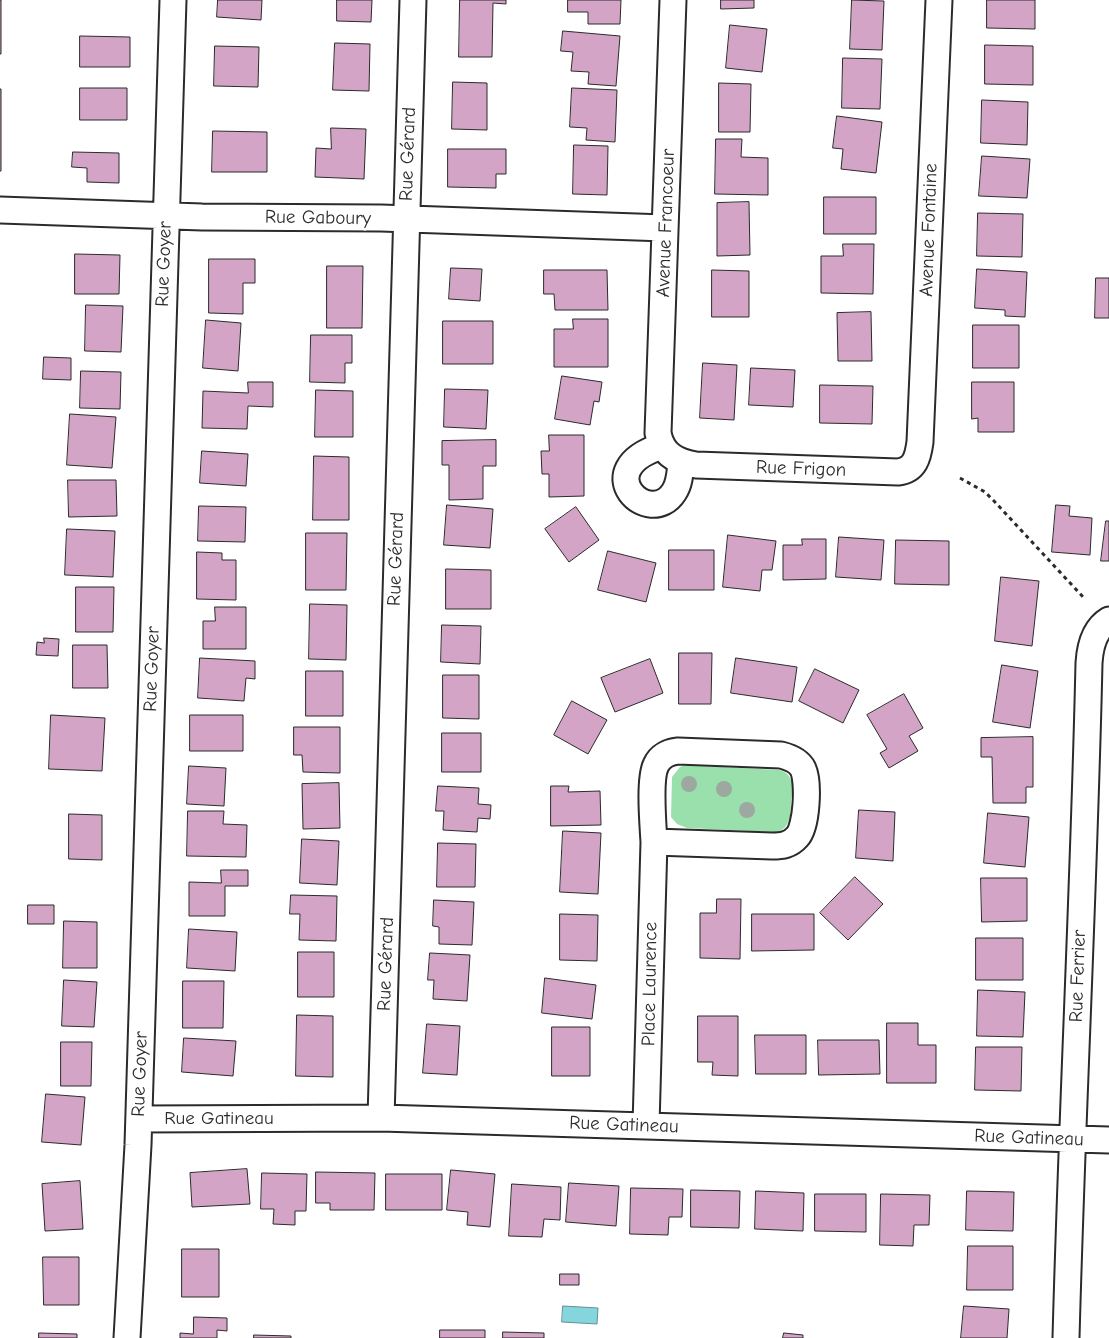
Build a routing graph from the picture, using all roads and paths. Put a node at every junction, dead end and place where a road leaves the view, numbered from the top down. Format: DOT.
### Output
graph roads {
  1 [pos="173,0"];
  2 [pos="413,0"];
  3 [pos="673,0"];
  4 [pos="939,0"];
  5 [pos="0,210"];
  6 [pos="165,215"];
  7 [pos="406,219"];
  8 [pos="665,228"];
  9 [pos="662,446"];
  10 [pos="916,460"];
  11 [pos="682,462"];
  12 [pos="960,478"];
  13 [pos="1084,598"];
  14 [pos="1109,620"];
  15 [pos="654,842"];
  16 [pos="381,1118"];
  17 [pos="139,1119"];
  18 [pos="646,1125"];
  19 [pos="1072,1139"];
  20 [pos="1109,1140"];
  21 [pos="127,1338"];
  22 [pos="1066,1338"];
  1 -- 6 [label="street, Rue Goyer"];
  2 -- 7 [label="street, Rue Gérard"];
  3 -- 8 [label="street, Avenue Francoeur"];
  4 -- 10 [label="street, Avenue Fontaine"];
  5 -- 6 [label="street, Rue Gaboury"];
  6 -- 7 [label="street, Rue Gaboury"];
  6 -- 17 [label="street, Rue Goyer"];
  7 -- 8 [label="street, Rue Gaboury"];
  7 -- 16 [label="street, Rue Gérard"];
  8 -- 9 [label="street, Avenue Francoeur"];
  9 -- 11 [label="street"];
  9 -- 11 [label="street"];
  10 -- 11 [label="street, Rue Frigon"];
  12 -- 13 [label="path"];
  14 -- 19 [label="street, Rue Ferrier"];
  15 -- 15 [label="street, Place Laurence"];
  15 -- 18 [label="street, Place Laurence"];
  16 -- 17 [label="street, Rue Gatineau"];
  16 -- 18 [label="street, Rue Gatineau"];
  17 -- 21 [label="street, Rue Goyer"];
  18 -- 19 [label="street, Rue Gatineau"];
  19 -- 20 [label="street, Rue Gatineau"];
  19 -- 22 [label="street, Rue Ferrier"];
}
